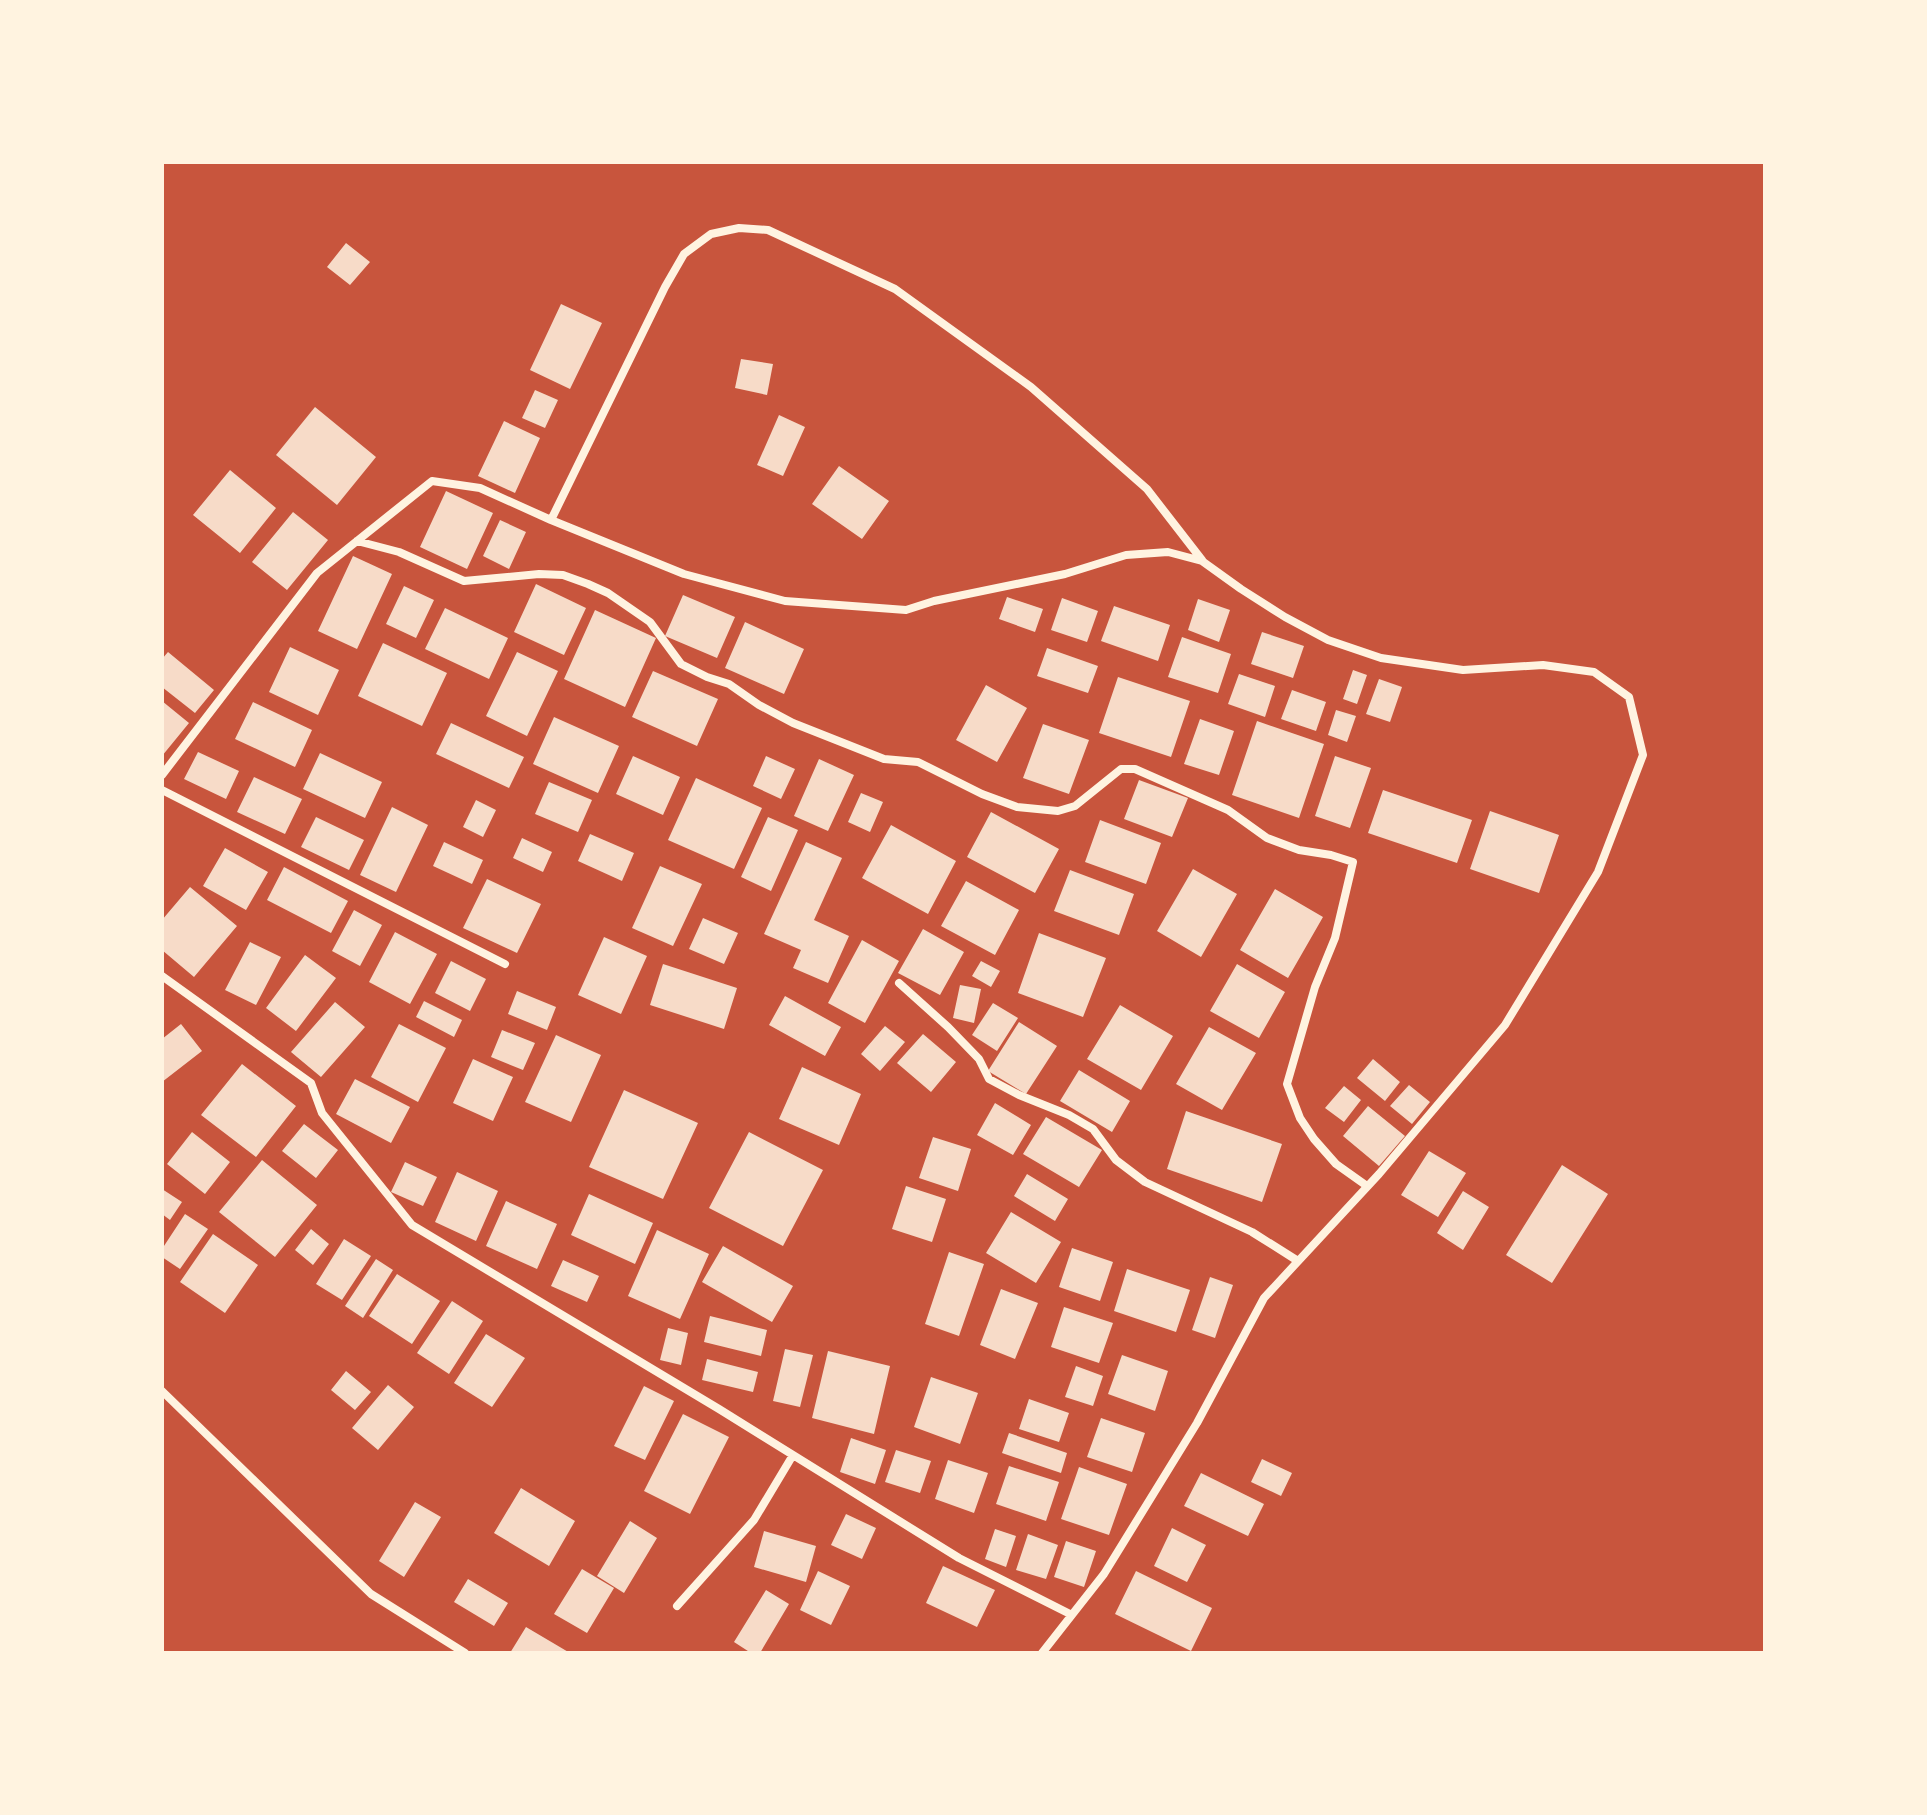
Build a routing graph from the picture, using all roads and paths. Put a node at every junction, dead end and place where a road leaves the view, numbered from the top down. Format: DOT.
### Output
graph roads {
  1 [pos="551,520"];
  2 [pos="357,541"];
  3 [pos="1202,561"];
  4 [pos="162,775"];
  5 [pos="162,790"];
  6 [pos="505,964"];
  7 [pos="162,976"];
  8 [pos="899,983"];
  9 [pos="1367,1186"];
  10 [pos="1298,1261"];
  11 [pos="162,1391"];
  12 [pos="793,1455"];
  13 [pos="677,1606"];
  14 [pos="1072,1615"];
  15 [pos="465,1653"];
  16 [pos="1042,1653"];
  1 -- 2 [label="street"];
  1 -- 3 [label="street"];
  1 -- 3 [label="street"];
  2 -- 4 [label="street"];
  2 -- 9 [label="street"];
  3 -- 9 [label="street"];
  5 -- 6 [label="street"];
  7 -- 12 [label="street"];
  8 -- 10 [label="street"];
  9 -- 10 [label="street"];
  10 -- 14 [label="street"];
  11 -- 15 [label="street"];
  12 -- 13 [label="street"];
  12 -- 14 [label="street"];
  14 -- 16 [label="street"];
}
